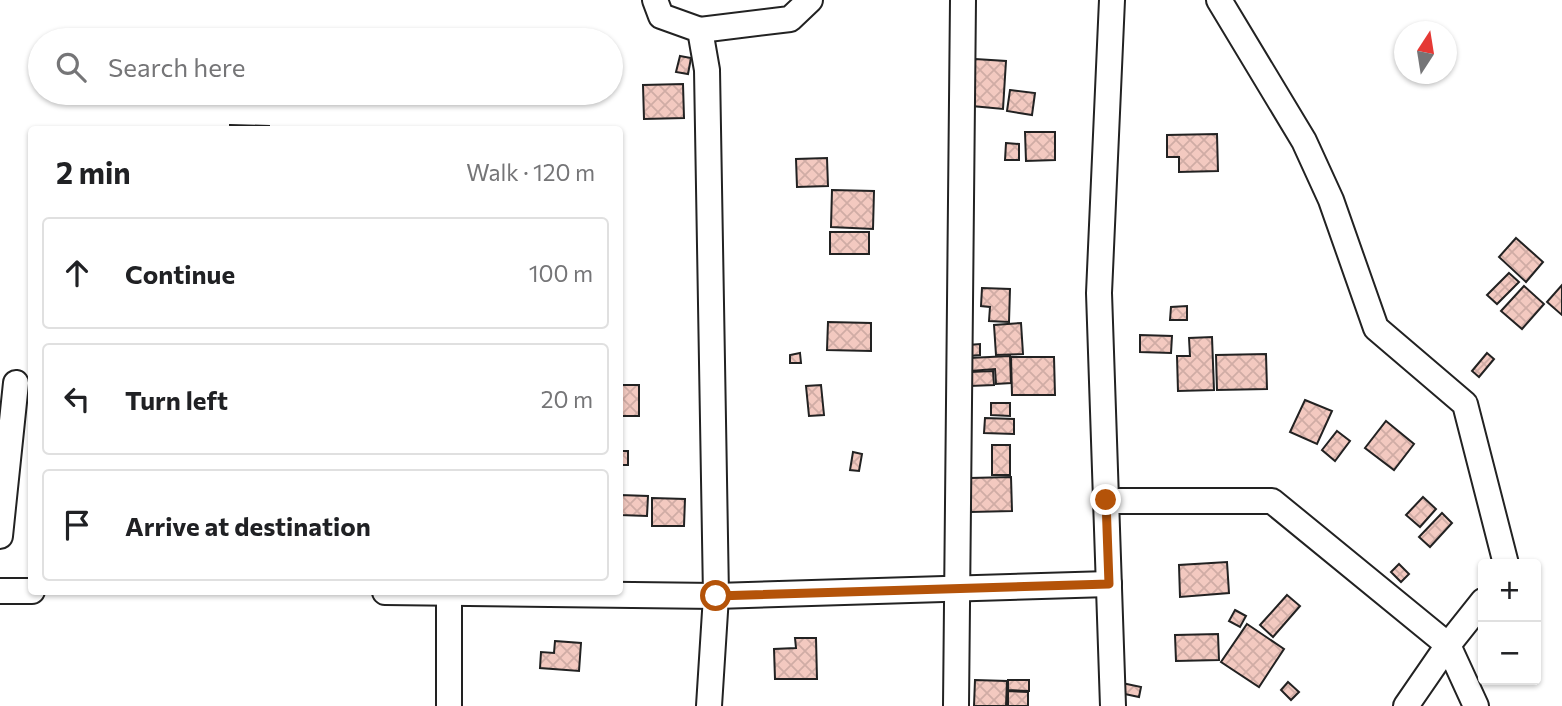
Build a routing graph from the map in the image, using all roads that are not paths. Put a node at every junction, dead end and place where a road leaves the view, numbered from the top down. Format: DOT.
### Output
graph roads {
  1 [pos="655,0"];
  2 [pos="810,0"];
  3 [pos="963,0"];
  4 [pos="1112,0"];
  5 [pos="1219,0"];
  6 [pos="700,30"];
  7 [pos="16,383"];
  8 [pos="1106,500"];
  9 [pos="0,536"];
  10 [pos="1505,559"];
  11 [pos="1109,584"];
  12 [pos="957,589"];
  13 [pos="0,591"];
  14 [pos="28,591"];
  15 [pos="449,595"];
  16 [pos="623,595"];
  17 [pos="716,596"];
  18 [pos="1478,607"];
  19 [pos="1448,645"];
  20 [pos="449,706"];
  21 [pos="709,706"];
  22 [pos="956,706"];
  23 [pos="1113,706"];
  24 [pos="1406,706"];
  25 [pos="1476,706"];
  1 -- 6 [label="street"];
  2 -- 6 [label="street"];
  3 -- 12 [label="street"];
  4 -- 8 [label="street"];
  5 -- 10 [label="street"];
  6 -- 17 [label="street"];
  7 -- 9 [label="street"];
  8 -- 11 [label="street"];
  8 -- 19 [label="street"];
  11 -- 12 [label="street"];
  11 -- 23 [label="street"];
  12 -- 17 [label="street"];
  12 -- 22 [label="street"];
  13 -- 14 [label="street"];
  15 -- 20 [label="street"];
  16 -- 17 [label="street"];
  17 -- 21 [label="street"];
  18 -- 19 [label="street"];
  19 -- 24 [label="street"];
  19 -- 25 [label="street"];
}
